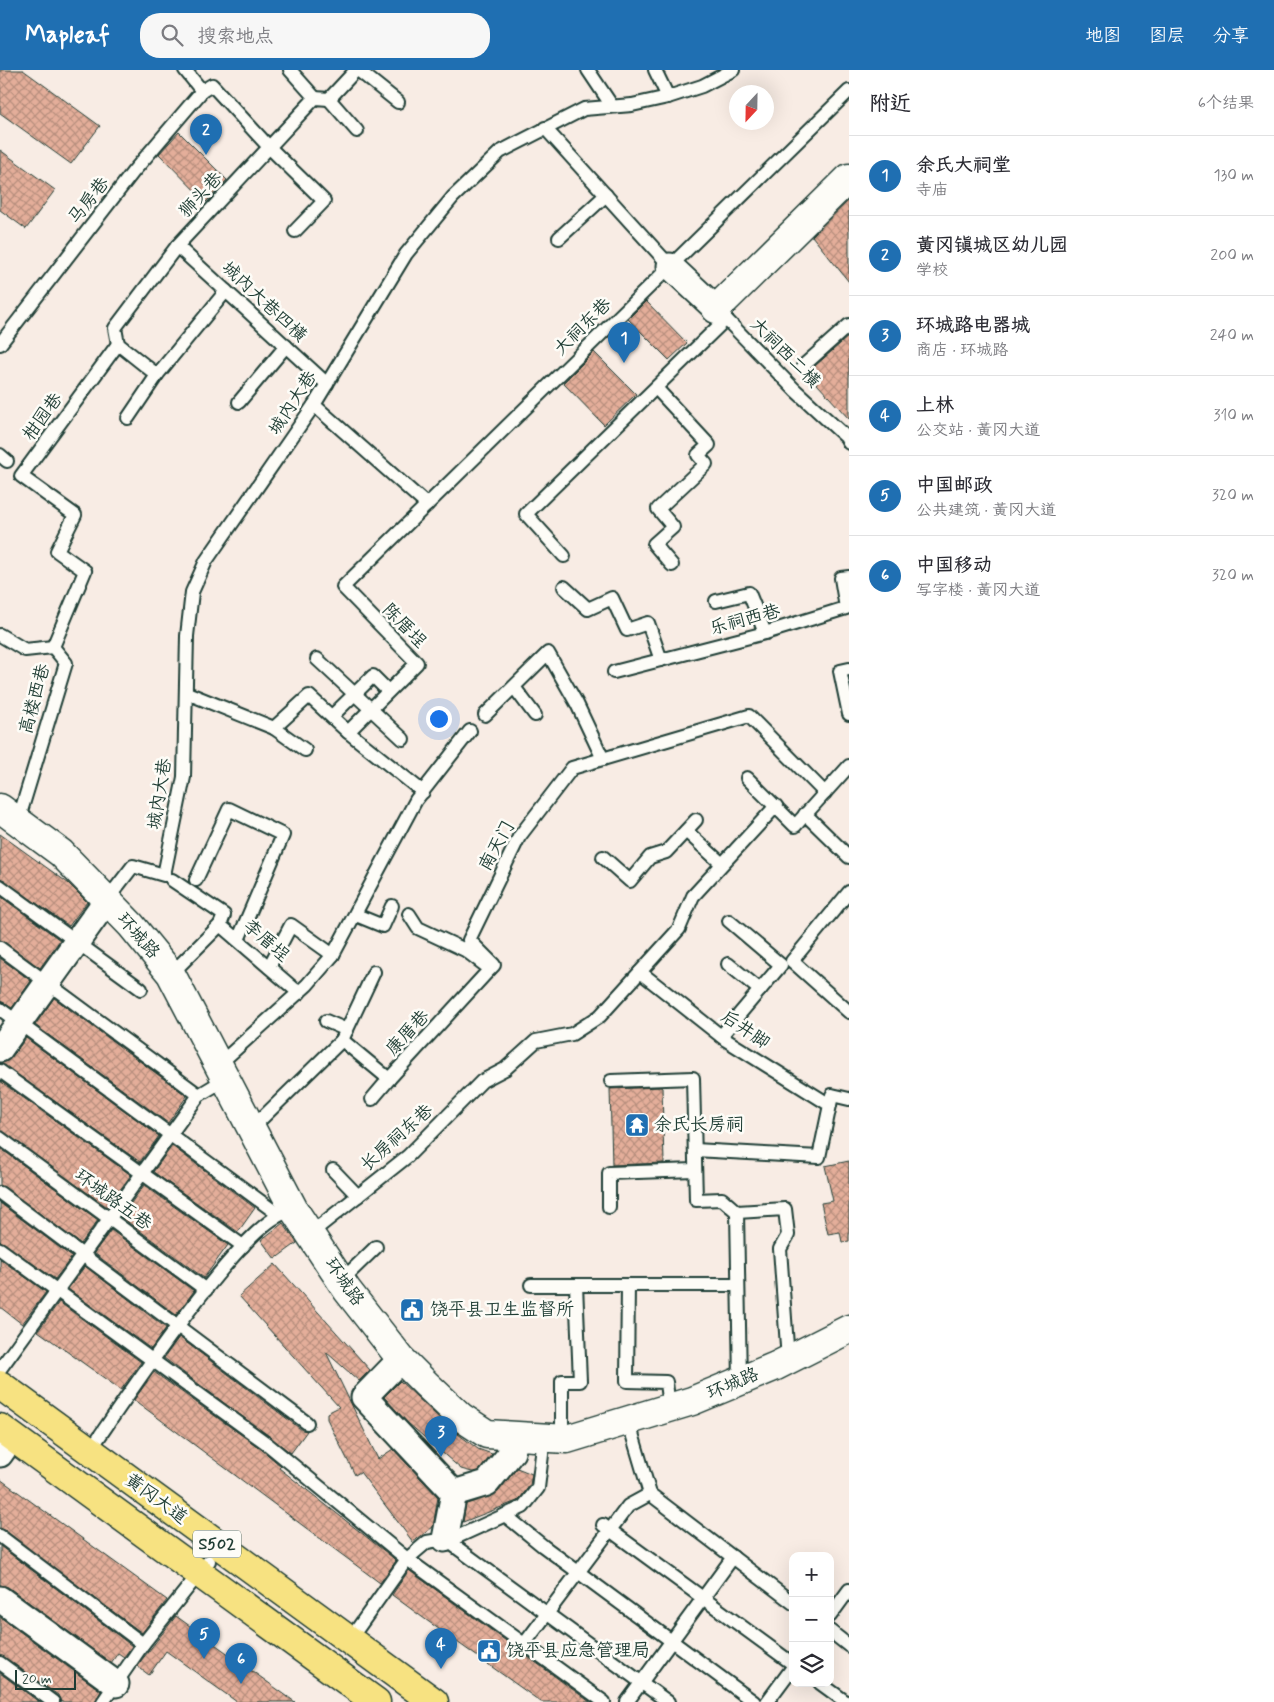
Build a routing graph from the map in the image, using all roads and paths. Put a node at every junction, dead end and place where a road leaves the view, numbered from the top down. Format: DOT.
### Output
graph roads {
  1 [pos="185,70"];
  2 [pos="290,70"];
  3 [pos="357,70"];
  4 [pos="588,70"];
  5 [pos="654,70"];
  6 [pos="732,70"];
  7 [pos="207,88"];
  8 [pos="849,91"];
  9 [pos="668,97"];
  10 [pos="315,98"];
  11 [pos="329,99"];
  12 [pos="398,102"];
  13 [pos="612,106"];
  14 [pos="545,128"];
  15 [pos="357,131"];
  16 [pos="269,147"];
  17 [pos="849,178"];
  18 [pos="606,195"];
  19 [pos="295,231"];
  20 [pos="560,238"];
  21 [pos="177,246"];
  22 [pos="670,266"];
  23 [pos="226,291"];
  24 [pos="721,314"];
  25 [pos="849,325"];
  26 [pos="0,344"];
  27 [pos="118,344"];
  28 [pos="286,346"];
  29 [pos="803,366"];
  30 [pos="157,375"];
  31 [pos="326,384"];
  32 [pos="656,388"];
  33 [pos="239,402"];
  34 [pos="314,405"];
  35 [pos="128,418"];
  36 [pos="849,443"];
  37 [pos="427,505"];
  38 [pos="564,556"];
  39 [pos="672,565"];
  40 [pos="849,577"];
  41 [pos="343,587"];
  42 [pos="564,587"];
  43 [pos="716,601"];
  44 [pos="765,633"];
  45 [pos="0,635"];
  46 [pos="53,647"];
  47 [pos="318,659"];
  48 [pos="660,660"];
  49 [pos="849,669"];
  50 [pos="614,672"];
  51 [pos="514,686"];
  52 [pos="388,691"];
  53 [pos="187,693"];
  54 [pos="354,695"];
  55 [pos="370,710"];
  56 [pos="536,714"];
  57 [pos="849,714"];
  58 [pos="484,715"];
  59 [pos="332,716"];
  60 [pos="274,728"];
  61 [pos="470,731"];
  62 [pos="348,732"];
  63 [pos="403,739"];
  64 [pos="305,750"];
  65 [pos="603,759"];
  66 [pos="849,766"];
  67 [pos="747,778"];
  68 [pos="423,792"];
  69 [pos="825,793"];
  70 [pos="776,806"];
  71 [pos="805,814"];
  72 [pos="9,815"];
  73 [pos="696,820"];
  74 [pos="686,831"];
  75 [pos="603,857"];
  76 [pos="849,857"];
  77 [pos="722,864"];
  78 [pos="172,880"];
  79 [pos="196,880"];
  80 [pos="0,886"];
  81 [pos="849,892"];
  82 [pos="106,901"];
  83 [pos="392,906"];
  84 [pos="409,914"];
  85 [pos="356,915"];
  86 [pos="729,921"];
  87 [pos="220,924"];
  88 [pos="238,940"];
  89 [pos="0,948"];
  90 [pos="333,955"];
  91 [pos="728,964"];
  92 [pos="269,967"];
  93 [pos="490,969"];
  94 [pos="374,972"];
  95 [pos="640,972"];
  96 [pos="171,974"];
  97 [pos="140,989"];
  98 [pos="760,990"];
  99 [pos="299,993"];
  100 [pos="0,1009"];
  101 [pos="849,1012"];
  102 [pos="326,1021"];
  103 [pos="345,1035"];
  104 [pos="721,1036"];
  105 [pos="0,1049"];
  106 [pos="0,1071"];
  107 [pos="221,1073"];
  108 [pos="389,1079"];
  109 [pos="611,1081"];
  110 [pos="199,1095"];
  111 [pos="372,1099"];
  112 [pos="849,1099"];
  113 [pos="830,1105"];
  114 [pos="252,1128"];
  115 [pos="0,1138"];
  116 [pos="694,1150"];
  117 [pos="333,1170"];
  118 [pos="695,1170"];
  119 [pos="0,1192"];
  120 [pos="358,1196"];
  121 [pos="609,1207"];
  122 [pos="287,1212"];
  123 [pos="737,1212"];
  124 [pos="312,1234"];
  125 [pos="243,1246"];
  126 [pos="376,1247"];
  127 [pos="0,1249"];
  128 [pos="341,1281"];
  129 [pos="531,1285"];
  130 [pos="576,1285"];
  131 [pos="628,1285"];
  132 [pos="738,1285"];
  133 [pos="206,1290"];
  134 [pos="849,1330"];
  135 [pos="401,1359"];
  136 [pos="788,1360"];
  137 [pos="0,1369"];
  138 [pos="740,1381"];
  139 [pos="0,1385"];
  140 [pos="669,1408"];
  141 [pos="628,1420"];
  142 [pos="307,1423"];
  143 [pos="516,1437"];
  144 [pos="553,1438"];
  145 [pos="97,1440"];
  146 [pos="2,1443"];
  147 [pos="454,1493"];
  148 [pos="650,1494"];
  149 [pos="506,1515"];
  150 [pos="603,1526"];
  151 [pos="0,1536"];
  152 [pos="445,1539"];
  153 [pos="733,1557"];
  154 [pos="407,1559"];
  155 [pos="209,1561"];
  156 [pos="849,1590"];
  157 [pos="0,1599"];
  158 [pos="789,1600"];
  159 [pos="834,1611"];
  160 [pos="358,1628"];
  161 [pos="834,1634"];
  162 [pos="671,1641"];
  163 [pos="525,1643"];
  164 [pos="143,1644"];
  165 [pos="849,1646"];
  166 [pos="789,1662"];
  167 [pos="0,1663"];
  168 [pos="789,1671"];
  169 [pos="640,1683"];
  170 [pos="825,1687"];
  171 [pos="110,1693"];
  172 [pos="382,1699"];
  173 [pos="52,1702"];
  174 [pos="434,1702"];
  175 [pos="604,1702"];
  176 [pos="627,1702"];
  177 [pos="668,1702"];
  178 [pos="754,1702"];
  179 [pos="767,1702"];
  180 [pos="846,1702"];
  1 -- 7 [label="lane"];
  2 -- 10 [label="lane"];
  3 -- 11 [label="lane"];
  3 -- 12 [label="lane"];
  4 -- 13 [label="lane"];
  5 -- 9 [label="lane"];
  6 -- 9 [label="lane, 城内大巷"];
  7 -- 16 [label="lane"];
  7 -- 26 [label="lane, 马房巷"];
  8 -- 22 [label="lane, 大祠东巷"];
  9 -- 13 [label="lane, 城内大巷"];
  10 -- 11 [label="lane"];
  10 -- 16 [label="lane, 狮头巷"];
  11 -- 15 [label="lane"];
  13 -- 14 [label="lane, 城内大巷"];
  14 -- 18 [label="lane"];
  14 -- 31 [label="lane, 城内大巷"];
  16 -- 19 [label="lane"];
  16 -- 21 [label="lane, 狮头巷"];
  17 -- 24 [label="main road"];
  18 -- 20 [label="lane"];
  18 -- 22 [label="lane"];
  21 -- 23 [label="lane, 城内大巷四横"];
  21 -- 27 [label="lane, 狮头巷"];
  22 -- 24 [label="street"];
  22 -- 37 [label="lane, 大祠东巷"];
  23 -- 28 [label="lane, 城内大巷四横"];
  23 -- 30 [label="lane"];
  24 -- 32 [label="lane"];
  24 -- 36 [label="lane, 大祠西二横"];
  25 -- 29 [label="lane"];
  27 -- 30 [label="lane"];
  27 -- 46 [label="lane, 柑园巷"];
  28 -- 31 [label="lane, 城内大巷四横"];
  28 -- 33 [label="lane"];
  30 -- 35 [label="lane"];
  31 -- 34 [label="lane, 城内大巷"];
  32 -- 38 [label="lane"];
  32 -- 39 [label="lane"];
  34 -- 37 [label="lane"];
  34 -- 53 [label="lane, 城内大巷"];
  37 -- 41 [label="lane, 大祠东巷"];
  40 -- 44 [label="lane, 乐祠西巷"];
  41 -- 52 [label="lane, 陈厝埕"];
  42 -- 48 [label="lane"];
  43 -- 44 [label="lane"];
  44 -- 48 [label="lane, 乐祠西巷"];
  45 -- 46 [label="lane"];
  46 -- 72 [label="lane, 高楼西巷"];
  47 -- 54 [label="lane"];
  48 -- 50 [label="lane, 乐祠西巷"];
  49 -- 57 [label="lane"];
  51 -- 56 [label="lane"];
  51 -- 58 [label="lane"];
  51 -- 65 [label="lane"];
  52 -- 54 [label="lane"];
  52 -- 55 [label="lane, 陈厝埕"];
  53 -- 60 [label="lane"];
  53 -- 82 [label="lane, 城内大巷"];
  54 -- 55 [label="lane"];
  54 -- 59 [label="lane"];
  55 -- 62 [label="lane, 陈厝埕"];
  55 -- 63 [label="lane"];
  59 -- 60 [label="lane"];
  59 -- 62 [label="lane"];
  60 -- 64 [label="lane"];
  61 -- 68 [label="lane"];
  62 -- 68 [label="lane"];
  65 -- 69 [label="lane, 南天门"];
  65 -- 93 [label="lane, 南天门"];
  66 -- 69 [label="lane"];
  67 -- 70 [label="lane"];
  68 -- 85 [label="lane"];
  69 -- 71 [label="lane"];
  70 -- 71 [label="lane"];
  70 -- 77 [label="lane"];
  71 -- 76 [label="lane"];
  72 -- 82 [label="main road, 环城路"];
  73 -- 74 [label="lane"];
  74 -- 75 [label="lane"];
  74 -- 77 [label="lane"];
  77 -- 95 [label="lane"];
  78 -- 87 [label="lane, 李厝埕"];
  79 -- 88 [label="lane"];
  80 -- 97 [label="lane"];
  81 -- 101 [label="lane"];
  82 -- 96 [label="main road, 环城路"];
  82 -- 105 [label="street"];
  83 -- 85 [label="lane"];
  84 -- 93 [label="lane"];
  85 -- 90 [label="lane"];
  86 -- 98 [label="lane"];
  87 -- 88 [label="lane, 李厝埕"];
  87 -- 96 [label="lane"];
  88 -- 92 [label="lane, 李厝埕"];
  89 -- 110 [label="lane"];
  90 -- 92 [label="lane"];
  90 -- 99 [label="lane"];
  91 -- 98 [label="lane"];
  92 -- 99 [label="lane, 李厝埕"];
  93 -- 108 [label="lane, 康厝巷"];
  94 -- 103 [label="lane"];
  95 -- 104 [label="lane, 后井脚"];
  95 -- 120 [label="lane, 长房祠东巷"];
  96 -- 107 [label="main road, 环城路"];
  98 -- 104 [label="lane"];
  99 -- 107 [label="lane"];
  100 -- 122 [label="lane"];
  102 -- 103 [label="lane, 康厝巷"];
  103 -- 108 [label="lane, 康厝巷"];
  103 -- 114 [label="lane"];
  104 -- 113 [label="lane, 后井脚"];
  106 -- 125 [label="lane"];
  107 -- 110 [label="lane"];
  107 -- 114 [label="main road, 环城路"];
  108 -- 111 [label="lane"];
  109 -- 116 [label="lane"];
  110 -- 137 [label="lane"];
  112 -- 113 [label="lane"];
  113 -- 116 [label="lane"];
  114 -- 122 [label="main road, 环城路"];
  115 -- 133 [label="lane, 环城路五巷"];
  116 -- 118 [label="lane"];
  117 -- 120 [label="lane"];
  118 -- 121 [label="lane"];
  118 -- 123 [label="lane"];
  119 -- 142 [label="lane"];
  120 -- 124 [label="lane, 长房祠东巷"];
  122 -- 124 [label="main road, 环城路"];
  122 -- 125 [label="lane"];
  123 -- 132 [label="lane"];
  123 -- 136 [label="lane"];
  124 -- 128 [label="main road, 环城路"];
  125 -- 133 [label="lane"];
  126 -- 128 [label="lane"];
  127 -- 154 [label="lane"];
  128 -- 135 [label="main road, 环城路"];
  129 -- 130 [label="lane"];
  130 -- 131 [label="lane"];
  130 -- 144 [label="lane"];
  131 -- 132 [label="lane"];
  131 -- 140 [label="lane"];
  132 -- 138 [label="lane"];
  133 -- 145 [label="lane"];
  134 -- 136 [label="main road, 环城路"];
  135 -- 143 [label="main road, 环城路"];
  135 -- 147 [label="street"];
  136 -- 138 [label="main road, 环城路"];
  138 -- 140 [label="main road, 环城路"];
  139 -- 174 [label="main road, 黄冈大道 / S502"];
  140 -- 141 [label="main road, 环城路"];
  141 -- 144 [label="main road, 环城路"];
  141 -- 148 [label="lane"];
  143 -- 144 [label="main road, 环城路"];
  143 -- 147 [label="street"];
  144 -- 149 [label="lane"];
  146 -- 172 [label="main road, 黄冈大道 / S502"];
  147 -- 152 [label="street"];
  148 -- 153 [label="lane"];
  148 -- 163 [label="lane"];
  149 -- 152 [label="lane"];
  149 -- 162 [label="lane"];
  150 -- 166 [label="lane"];
  151 -- 164 [label="lane"];
  152 -- 154 [label="lane"];
  152 -- 169 [label="lane"];
  153 -- 158 [label="lane"];
  153 -- 162 [label="lane"];
  154 -- 160 [label="lane"];
  154 -- 163 [label="lane"];
  155 -- 164 [label="lane"];
  156 -- 159 [label="lane"];
  157 -- 171 [label="street"];
  161 -- 165 [label="lane"];
  162 -- 169 [label="lane"];
  162 -- 178 [label="lane"];
  163 -- 175 [label="lane"];
  164 -- 171 [label="lane"];
  167 -- 173 [label="lane"];
  168 -- 179 [label="lane"];
  169 -- 176 [label="lane"];
  169 -- 177 [label="lane"];
  170 -- 180 [label="lane"];
}
